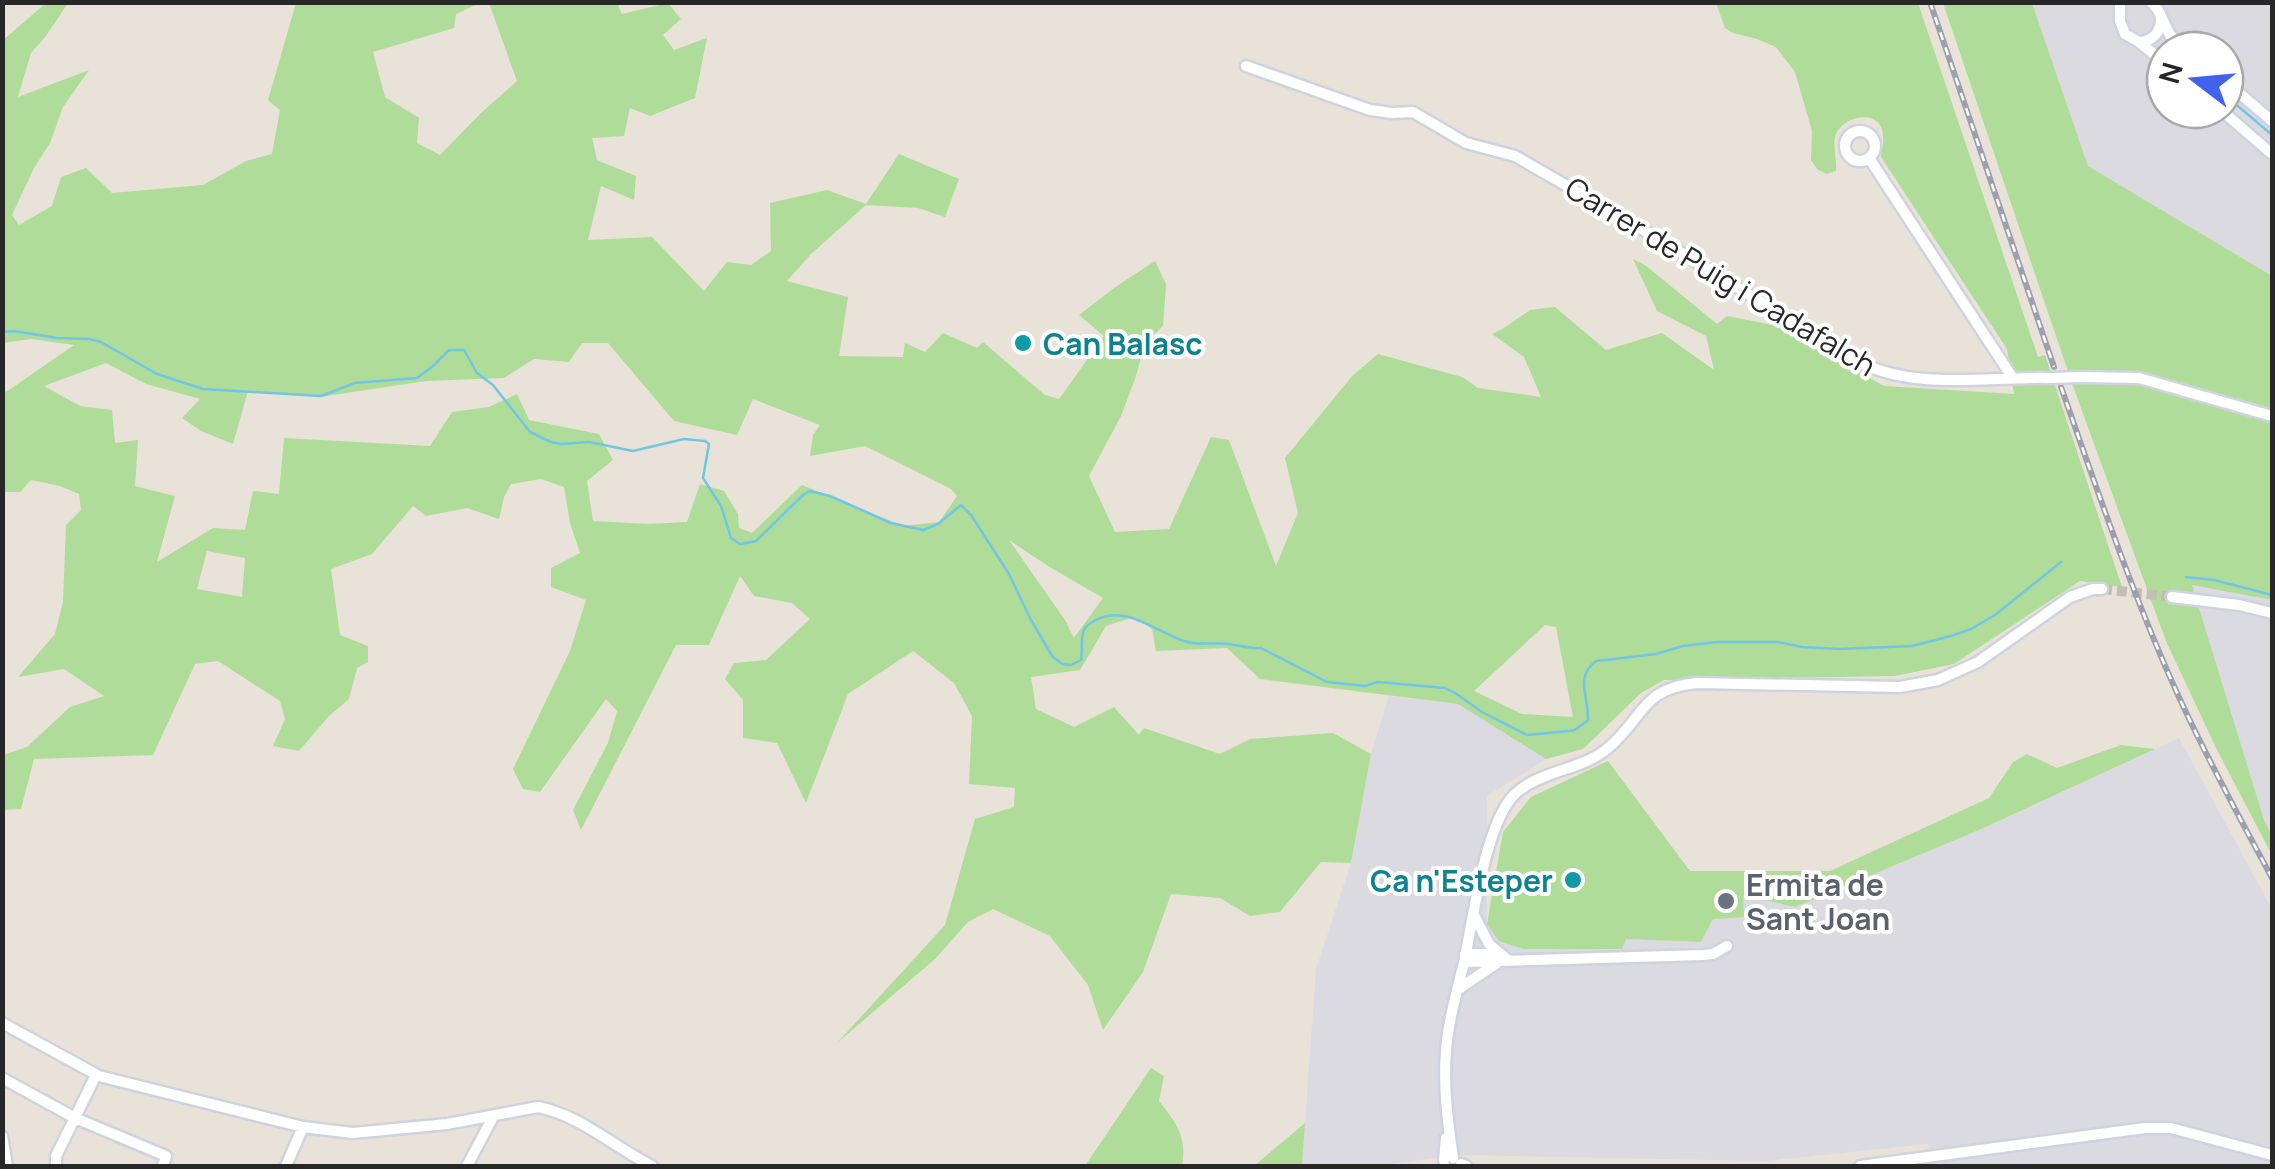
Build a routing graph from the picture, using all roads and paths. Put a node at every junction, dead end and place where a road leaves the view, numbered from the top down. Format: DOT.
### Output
graph roads {
  1 [pos="2120,2"];
  2 [pos="2132,2"];
  3 [pos="2151,3"];
  4 [pos="2161,17"];
  5 [pos="2120,21"];
  6 [pos="2168,30"];
  7 [pos="2139,42"];
  8 [pos="2145,47"];
  9 [pos="1246,66"];
  10 [pos="2245,98"];
  11 [pos="2272,122"];
  12 [pos="2244,130"];
  13 [pos="2272,154"];
  14 [pos="1868,158"];
  15 [pos="2012,377"];
  16 [pos="2272,416"];
  17 [pos="2102,589"];
  18 [pos="2172,596"];
  19 [pos="2272,613"];
  20 [pos="1474,915"];
  21 [pos="1728,946"];
  22 [pos="1465,958"];
  23 [pos="1504,958"];
  24 [pos="1457,991"];
  25 [pos="2,1023"];
  26 [pos="96,1075"];
  27 [pos="2,1078"];
  28 [pos="494,1115"];
  29 [pos="75,1118"];
  30 [pos="304,1128"];
  31 [pos="2,1136"];
  32 [pos="2272,1155"];
  33 [pos="636,1163"];
  34 [pos="1451,1164"];
  35 [pos="8,1166"];
  36 [pos="56,1166"];
  37 [pos="163,1166"];
  38 [pos="286,1166"];
  39 [pos="468,1166"];
  40 [pos="652,1166"];
  41 [pos="1860,1166"];
  1 -- 5 [label="street"];
  2 -- 5 [label="street"];
  3 -- 4 [label="street"];
  4 -- 6 [label="street"];
  4 -- 7 [label="street"];
  5 -- 7 [label="street"];
  7 -- 8 [label="street"];
  9 -- 15 [label="street, Carrer de Puig i Cadafalch"];
  10 -- 11 [label="street"];
  12 -- 13 [label="street"];
  14 -- 15 [label="street"];
  15 -- 16 [label="street, Carrer de Puig i Cadafalch, bridge"];
  17 -- 20 [label="street"];
  18 -- 19 [label="street"];
  20 -- 22 [label="street"];
  20 -- 23 [label="street"];
  21 -- 23 [label="street"];
  22 -- 23 [label="street"];
  22 -- 24 [label="street"];
  23 -- 24 [label="street"];
  24 -- 34 [label="street"];
  25 -- 26 [label="street"];
  26 -- 29 [label="street"];
  26 -- 30 [label="street"];
  27 -- 29 [label="street"];
  28 -- 30 [label="street"];
  28 -- 33 [label="street"];
  28 -- 39 [label="street"];
  29 -- 36 [label="street"];
  29 -- 37 [label="street"];
  30 -- 38 [label="street"];
  31 -- 35 [label="street"];
  32 -- 41 [label="street"];
  33 -- 40 [label="street"];
}
